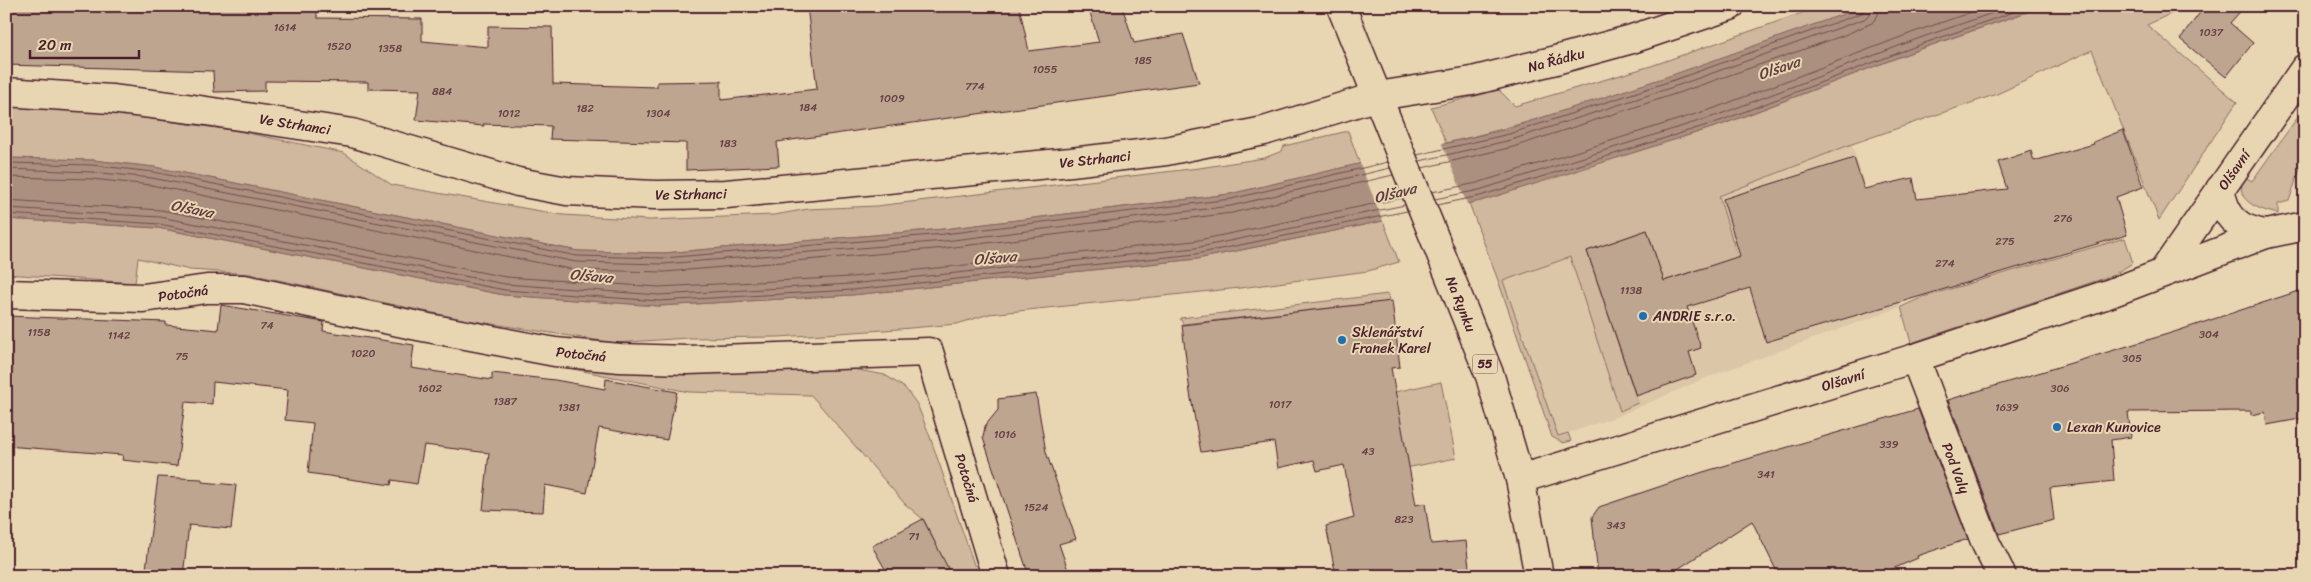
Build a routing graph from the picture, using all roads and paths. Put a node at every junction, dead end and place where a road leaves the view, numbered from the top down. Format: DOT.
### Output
graph roads {
  1 [pos="1341,6"];
  2 [pos="1730,6"];
  3 [pos="2305,68"];
  4 [pos="6,92"];
  5 [pos="1383,108"];
  6 [pos="2220,189"];
  7 [pos="2305,226"];
  8 [pos="2266,234"];
  9 [pos="2163,272"];
  10 [pos="6,294"];
  11 [pos="1915,358"];
  12 [pos="1520,479"];
  13 [pos="996,576"];
  14 [pos="1539,576"];
  15 [pos="2002,576"];
  1 -- 5 [label="street, 55"];
  2 -- 5 [label="street, Na Řádku"];
  3 -- 6 [label="street, Olšavní"];
  4 -- 5 [label="street, Ve Strhanci"];
  5 -- 12 [label="street, Na Rynku / 55"];
  6 -- 8 [label="street"];
  6 -- 9 [label="street, Olšavní"];
  7 -- 8 [label="street, Olšavní"];
  8 -- 9 [label="street, Olšavní"];
  9 -- 11 [label="street, Olšavní"];
  10 -- 13 [label="street, Potočná"];
  11 -- 12 [label="street, Olšavní"];
  11 -- 15 [label="street, Pod Valy"];
  12 -- 14 [label="street, Na Rynku / 55"];
}
